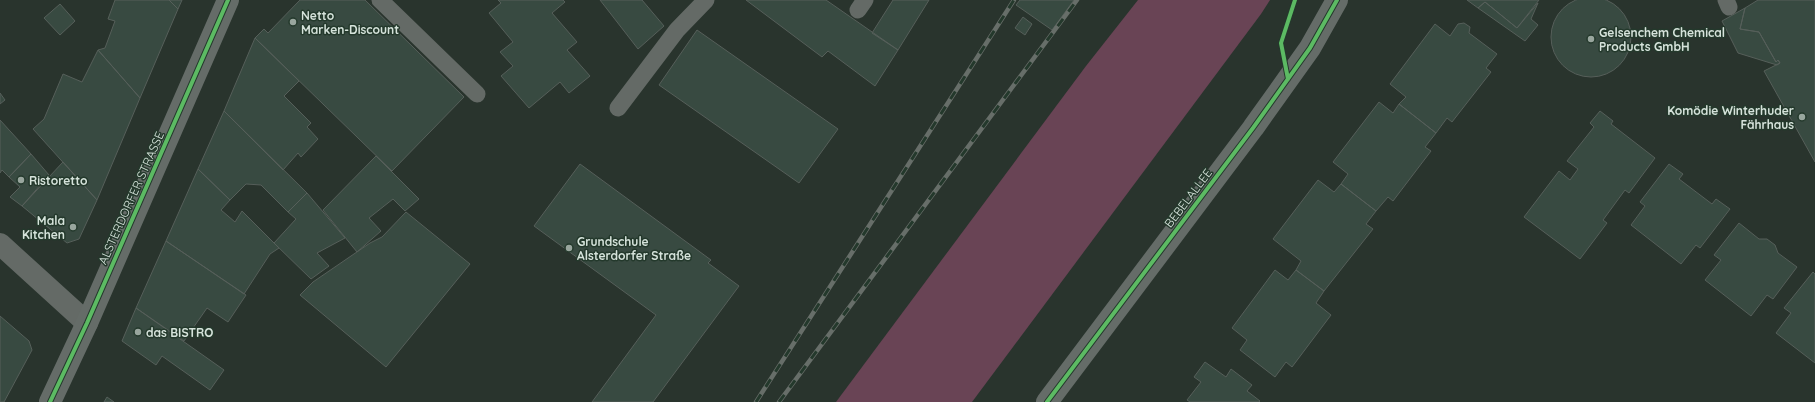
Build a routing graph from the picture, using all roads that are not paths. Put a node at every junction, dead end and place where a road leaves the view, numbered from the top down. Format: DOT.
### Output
graph roads {
  1 [pos="228,0"];
  2 [pos="380,0"];
  3 [pos="706,0"];
  4 [pos="1337,0"];
  5 [pos="478,94"];
  6 [pos="618,108"];
  7 [pos="0,244"];
  8 [pos="87,323"];
  9 [pos="50,402"];
  10 [pos="1047,402"];
  1 -- 8 [label="main road, ALSTERDORFER STRASSE"];
  2 -- 5 [label="lane"];
  3 -- 6 [label="lane"];
  4 -- 10 [label="main road, BEBELALLEE"];
  7 -- 8 [label="street"];
  8 -- 9 [label="main road, ALSTERDORFER STRASSE"];
}
